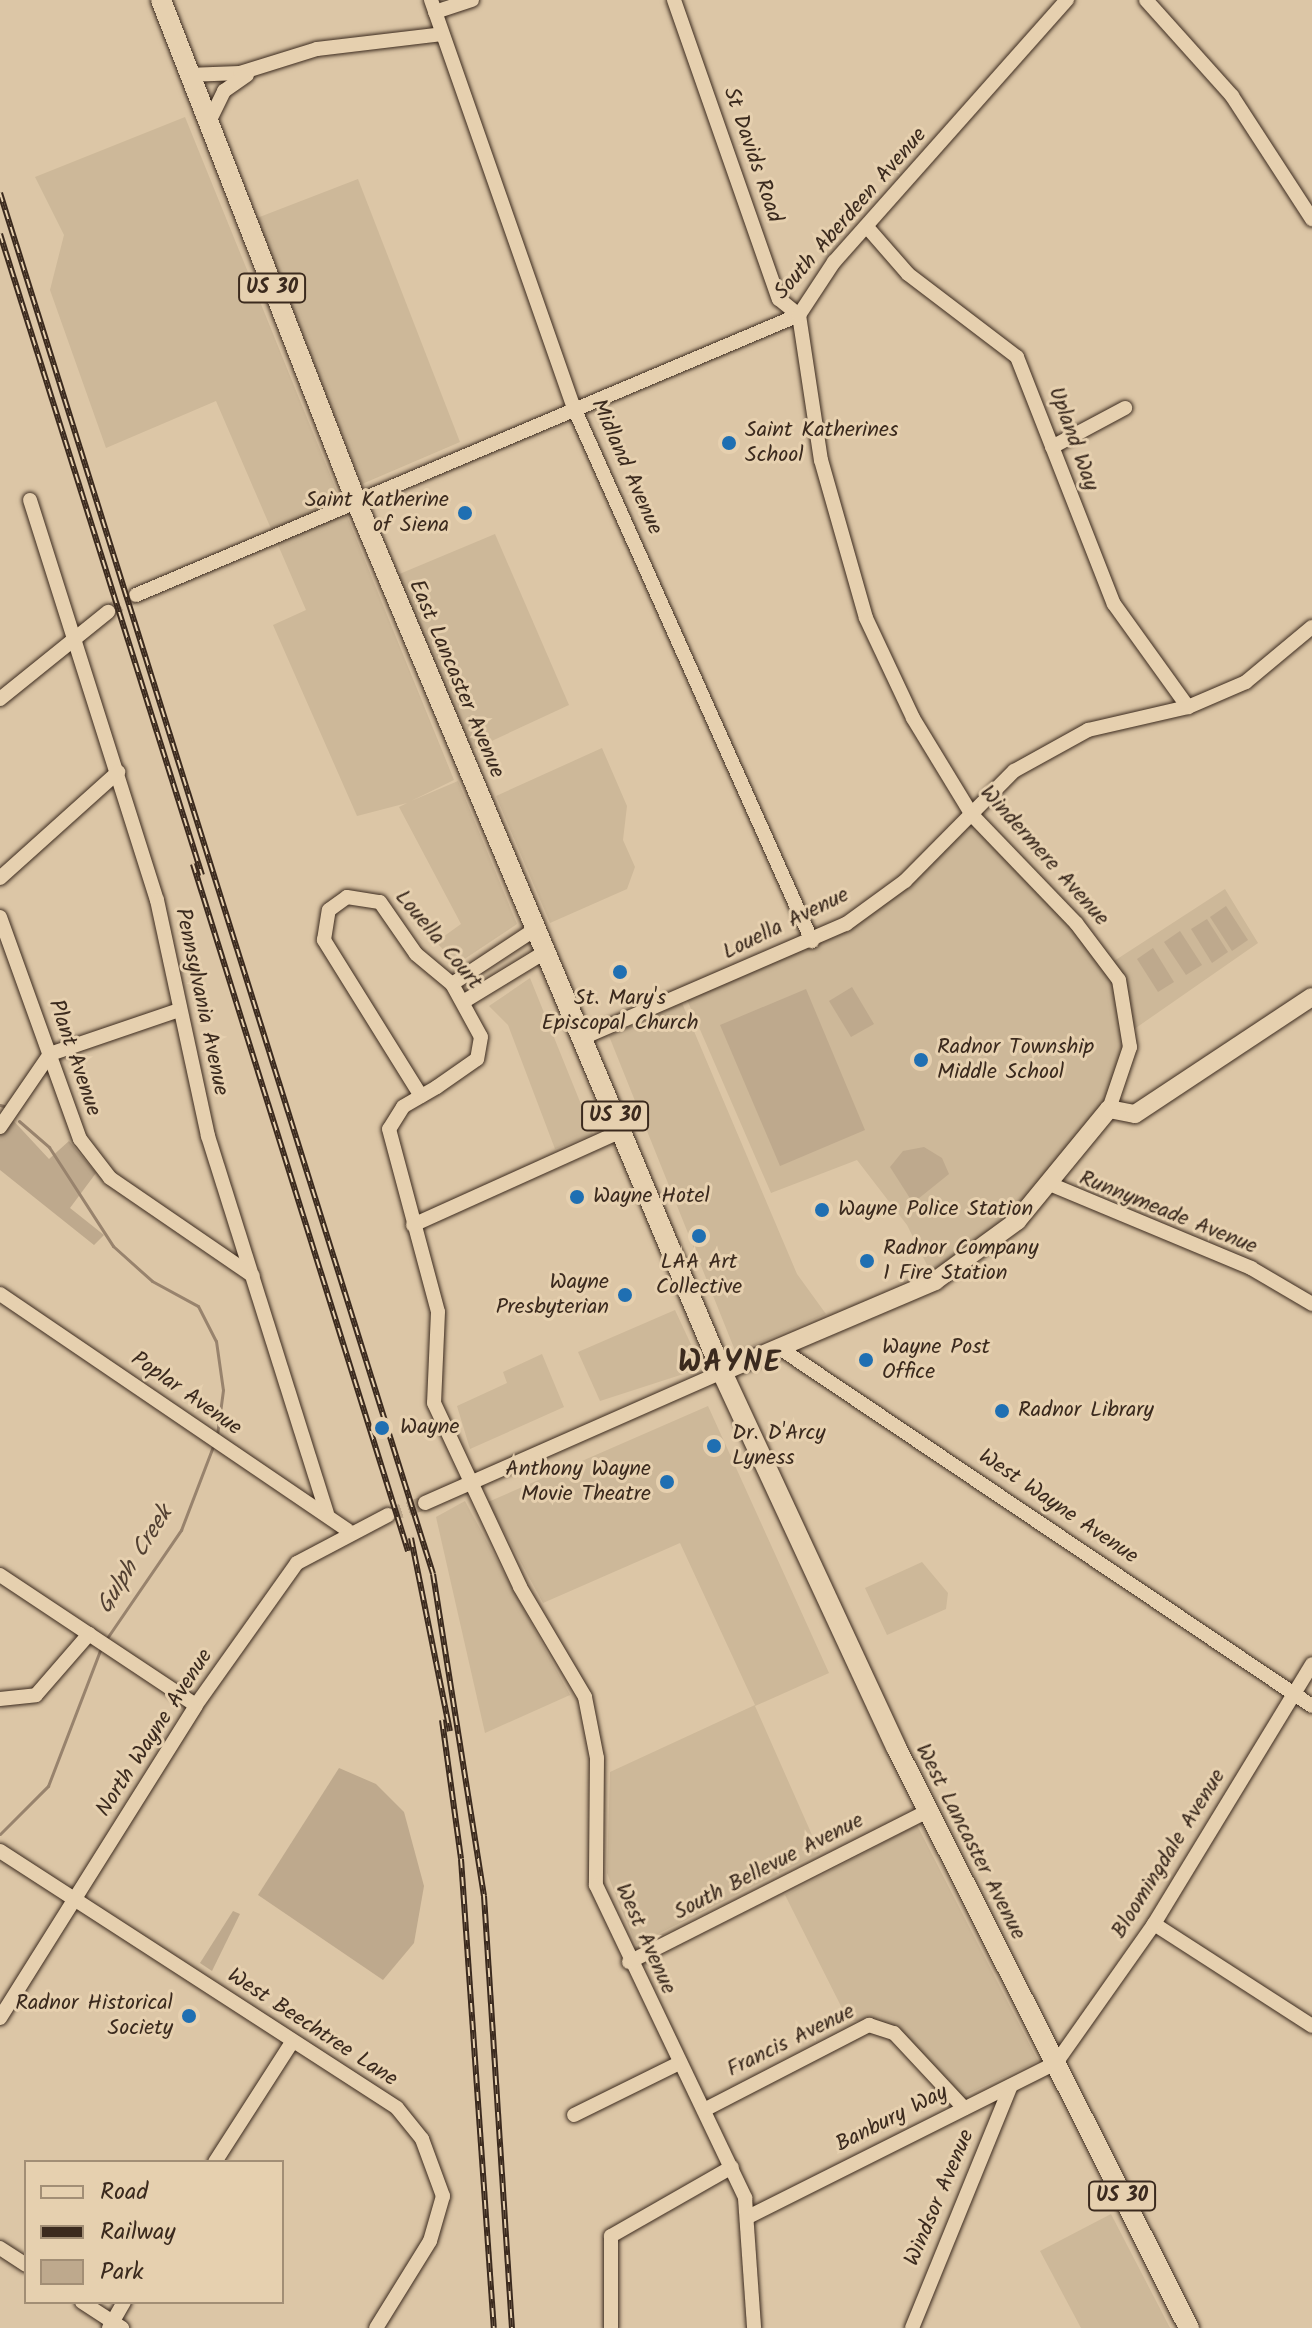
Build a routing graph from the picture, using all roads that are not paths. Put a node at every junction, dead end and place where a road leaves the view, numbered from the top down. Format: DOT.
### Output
graph roads {
  1 [pos="161,0"];
  2 [pos="472,0"];
  3 [pos="674,0"];
  4 [pos="1067,0"];
  5 [pos="1146,0"];
  6 [pos="433,6"];
  7 [pos="442,34"];
  8 [pos="262,67"];
  9 [pos="187,75"];
  10 [pos="207,126"];
  11 [pos="1312,219"];
  12 [pos="867,227"];
  13 [pos="799,315"];
  14 [pos="574,408"];
  15 [pos="1125,408"];
  16 [pos="1052,447"];
  17 [pos="30,500"];
  18 [pos="356,501"];
  19 [pos="136,595"];
  20 [pos="108,612"];
  21 [pos="1312,627"];
  22 [pos="75,638"];
  23 [pos="0,699"];
  24 [pos="1188,707"];
  25 [pos="118,772"];
  26 [pos="972,815"];
  27 [pos="0,878"];
  28 [pos="0,917"];
  29 [pos="537,928"];
  30 [pos="812,941"];
  31 [pos="547,951"];
  32 [pos="452,984"];
  33 [pos="1312,997"];
  34 [pos="463,1002"];
  35 [pos="179,1010"];
  36 [pos="582,1038"];
  37 [pos="50,1054"];
  38 [pos="421,1096"];
  39 [pos="1109,1109"];
  40 [pos="0,1127"];
  41 [pos="621,1131"];
  42 [pos="1052,1185"];
  43 [pos="413,1225"];
  44 [pos="253,1276"];
  45 [pos="0,1294"];
  46 [pos="1312,1304"];
  47 [pos="778,1347"];
  48 [pos="722,1372"];
  49 [pos="472,1481"];
  50 [pos="425,1503"];
  51 [pos="327,1514"];
  52 [pos="388,1515"];
  53 [pos="347,1530"];
  54 [pos="0,1575"];
  55 [pos="89,1634"];
  56 [pos="1312,1664"];
  57 [pos="1294,1694"];
  58 [pos="0,1699"];
  59 [pos="196,1705"];
  60 [pos="1312,1706"];
  61 [pos="928,1811"];
  62 [pos="0,1851"];
  63 [pos="75,1900"];
  64 [pos="1154,1924"];
  65 [pos="629,1962"];
  66 [pos="0,2018"];
  67 [pos="1312,2026"];
  68 [pos="292,2042"];
  69 [pos="679,2063"];
  70 [pos="1056,2063"];
  71 [pos="1011,2086"];
  72 [pos="964,2108"];
  73 [pos="704,2110"];
  74 [pos="574,2115"];
  75 [pos="216,2160"];
  76 [pos="732,2167"];
  77 [pos="748,2217"];
  78 [pos="0,2248"];
  79 [pos="24,2264"];
  80 [pos="85,2304"];
  81 [pos="123,2304"];
  82 [pos="114,2326"];
  83 [pos="376,2328"];
  84 [pos="611,2328"];
  85 [pos="754,2328"];
  86 [pos="912,2328"];
  87 [pos="1189,2328"];
  1 -- 9 [label="highway, East Lancaster Avenue / US 30"];
  2 -- 6 [label="street"];
  3 -- 13 [label="street, St Davids Road"];
  4 -- 12 [label="street, South Aberdeen Avenue"];
  5 -- 11 [label="street"];
  6 -- 7 [label="street, Midland Avenue"];
  7 -- 8 [label="street"];
  7 -- 14 [label="street, Midland Avenue"];
  8 -- 9 [label="street"];
  8 -- 10 [label="street"];
  9 -- 10 [label="highway, East Lancaster Avenue / US 30"];
  10 -- 18 [label="highway, East Lancaster Avenue / US 30"];
  12 -- 13 [label="street, South Aberdeen Avenue"];
  12 -- 16 [label="street, Upland Way"];
  13 -- 14 [label="street, South Aberdeen Avenue"];
  13 -- 26 [label="street, Windermere Avenue"];
  14 -- 18 [label="street, South Aberdeen Avenue"];
  14 -- 30 [label="street, Midland Avenue"];
  15 -- 16 [label="street"];
  16 -- 24 [label="street, Upland Way"];
  17 -- 22 [label="street, Pennsylvania Avenue"];
  18 -- 19 [label="street, South Aberdeen Avenue"];
  18 -- 29 [label="highway, East Lancaster Avenue / US 30"];
  20 -- 22 [label="street"];
  21 -- 24 [label="street, Louella Avenue"];
  22 -- 23 [label="street"];
  22 -- 25 [label="street, Pennsylvania Avenue"];
  24 -- 26 [label="street, Louella Avenue"];
  25 -- 27 [label="street"];
  25 -- 35 [label="street, Pennsylvania Avenue"];
  26 -- 30 [label="street, Louella Avenue"];
  26 -- 39 [label="street, Windermere Avenue"];
  28 -- 37 [label="street, Plant Avenue"];
  29 -- 31 [label="highway, East Lancaster Avenue / US 30"];
  29 -- 32 [label="street"];
  30 -- 36 [label="street, Louella Avenue"];
  31 -- 34 [label="street"];
  31 -- 36 [label="highway, East Lancaster Avenue / US 30"];
  32 -- 34 [label="street, Louella Court"];
  32 -- 38 [label="street, Louella Court"];
  33 -- 39 [label="main road"];
  34 -- 38 [label="street, Louella Court"];
  35 -- 37 [label="street"];
  35 -- 44 [label="street, Pennsylvania Avenue"];
  36 -- 41 [label="highway, East Lancaster Avenue / US 30"];
  37 -- 40 [label="street"];
  37 -- 44 [label="street, Plant Avenue"];
  38 -- 43 [label="street, Louella Court"];
  39 -- 42 [label="main road"];
  41 -- 43 [label="street"];
  41 -- 48 [label="highway, East Lancaster Avenue / US 30"];
  42 -- 46 [label="street, Runnymeade Avenue"];
  42 -- 47 [label="main road"];
  43 -- 49 [label="street, West Avenue"];
  44 -- 51 [label="street, Pennsylvania Avenue"];
  45 -- 51 [label="street, Poplar Avenue"];
  47 -- 48 [label="main road"];
  47 -- 57 [label="street, West Wayne Avenue"];
  48 -- 49 [label="street"];
  48 -- 61 [label="highway, West Lancaster Avenue / US 30"];
  49 -- 50 [label="street"];
  49 -- 65 [label="street, West Avenue"];
  51 -- 53 [label="street, Poplar Avenue"];
  52 -- 53 [label="street, North Wayne Avenue"];
  53 -- 59 [label="street, North Wayne Avenue"];
  54 -- 55 [label="street"];
  55 -- 58 [label="street"];
  55 -- 59 [label="street"];
  56 -- 57 [label="street, Bloomingdale Avenue"];
  57 -- 60 [label="street, West Wayne Avenue"];
  57 -- 64 [label="street, Bloomingdale Avenue"];
  59 -- 63 [label="street, North Wayne Avenue"];
  61 -- 65 [label="street, South Bellevue Avenue"];
  61 -- 70 [label="highway, West Lancaster Avenue / US 30"];
  62 -- 63 [label="street, West Beechtree Lane"];
  63 -- 66 [label="street, North Wayne Avenue"];
  63 -- 68 [label="street, West Beechtree Lane"];
  64 -- 67 [label="street"];
  64 -- 70 [label="street, Bloomingdale Avenue"];
  65 -- 69 [label="street, West Avenue"];
  68 -- 75 [label="street"];
  68 -- 83 [label="street, West Beechtree Lane"];
  69 -- 73 [label="street, West Avenue"];
  69 -- 74 [label="street"];
  70 -- 71 [label="street, Banbury Way"];
  70 -- 87 [label="highway, West Lancaster Avenue / US 30"];
  71 -- 72 [label="street, Banbury Way"];
  71 -- 86 [label="street, Windsor Avenue"];
  72 -- 73 [label="street, Francis Avenue"];
  72 -- 77 [label="street, Banbury Way"];
  73 -- 76 [label="street, West Avenue"];
  76 -- 77 [label="street, West Avenue"];
  76 -- 84 [label="street"];
  77 -- 85 [label="street, West Avenue"];
  78 -- 79 [label="street"];
  80 -- 82 [label="street"];
  81 -- 82 [label="street"];
}
